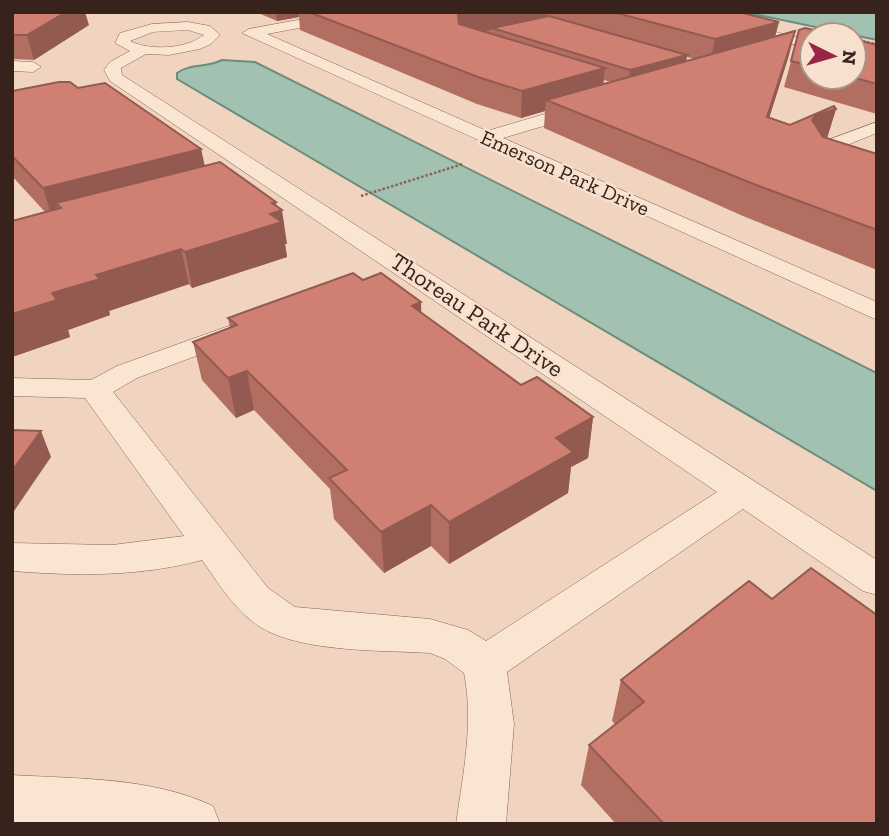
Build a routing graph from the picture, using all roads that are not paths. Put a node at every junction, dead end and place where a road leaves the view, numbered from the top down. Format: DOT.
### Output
graph roads {
  1 [pos="361,12"];
  2 [pos="676,12"];
  3 [pos="163,19"];
  4 [pos="233,34"];
  5 [pos="798,42"];
  6 [pos="798,46"];
  7 [pos="144,50"];
  8 [pos="777,51"];
  9 [pos="12,66"];
  10 [pos="33,66"];
  11 [pos="602,103"];
  12 [pos="877,127"];
  13 [pos="486,137"];
  14 [pos="264,175"];
  15 [pos="877,179"];
  16 [pos="237,182"];
  17 [pos="406,268"];
  18 [pos="370,282"];
  19 [pos="877,312"];
  20 [pos="255,324"];
  21 [pos="12,387"];
  22 [pos="96,389"];
  23 [pos="743,492"];
  24 [pos="210,544"];
  25 [pos="12,557"];
  26 [pos="877,580"];
  27 [pos="484,666"];
  28 [pos="12,799"];
  29 [pos="195,824"];
  30 [pos="481,824"];
  1 -- 4 [label="lane"];
  2 -- 5 [label="lane"];
  3 -- 4 [label="lane, Emerson Park Drive"];
  3 -- 7 [label="lane, Emerson Park Drive"];
  4 -- 7 [label="lane"];
  4 -- 13 [label="lane, Emerson Park Drive"];
  6 -- 8 [label="lane"];
  7 -- 14 [label="lane, Thoreau Park Drive"];
  9 -- 10 [label="lane"];
  11 -- 13 [label="lane"];
  12 -- 15 [label="lane"];
  13 -- 19 [label="lane, Emerson Park Drive"];
  14 -- 16 [label="lane"];
  14 -- 17 [label="lane, Thoreau Park Drive"];
  17 -- 18 [label="lane"];
  17 -- 23 [label="lane, Thoreau Park Drive"];
  20 -- 22 [label="lane"];
  21 -- 22 [label="lane"];
  22 -- 24 [label="lane"];
  23 -- 26 [label="lane, Thoreau Park Drive"];
  23 -- 27 [label="lane"];
  24 -- 25 [label="lane"];
  24 -- 27 [label="lane"];
  27 -- 30 [label="lane"];
  28 -- 29 [label="lane"];
}
